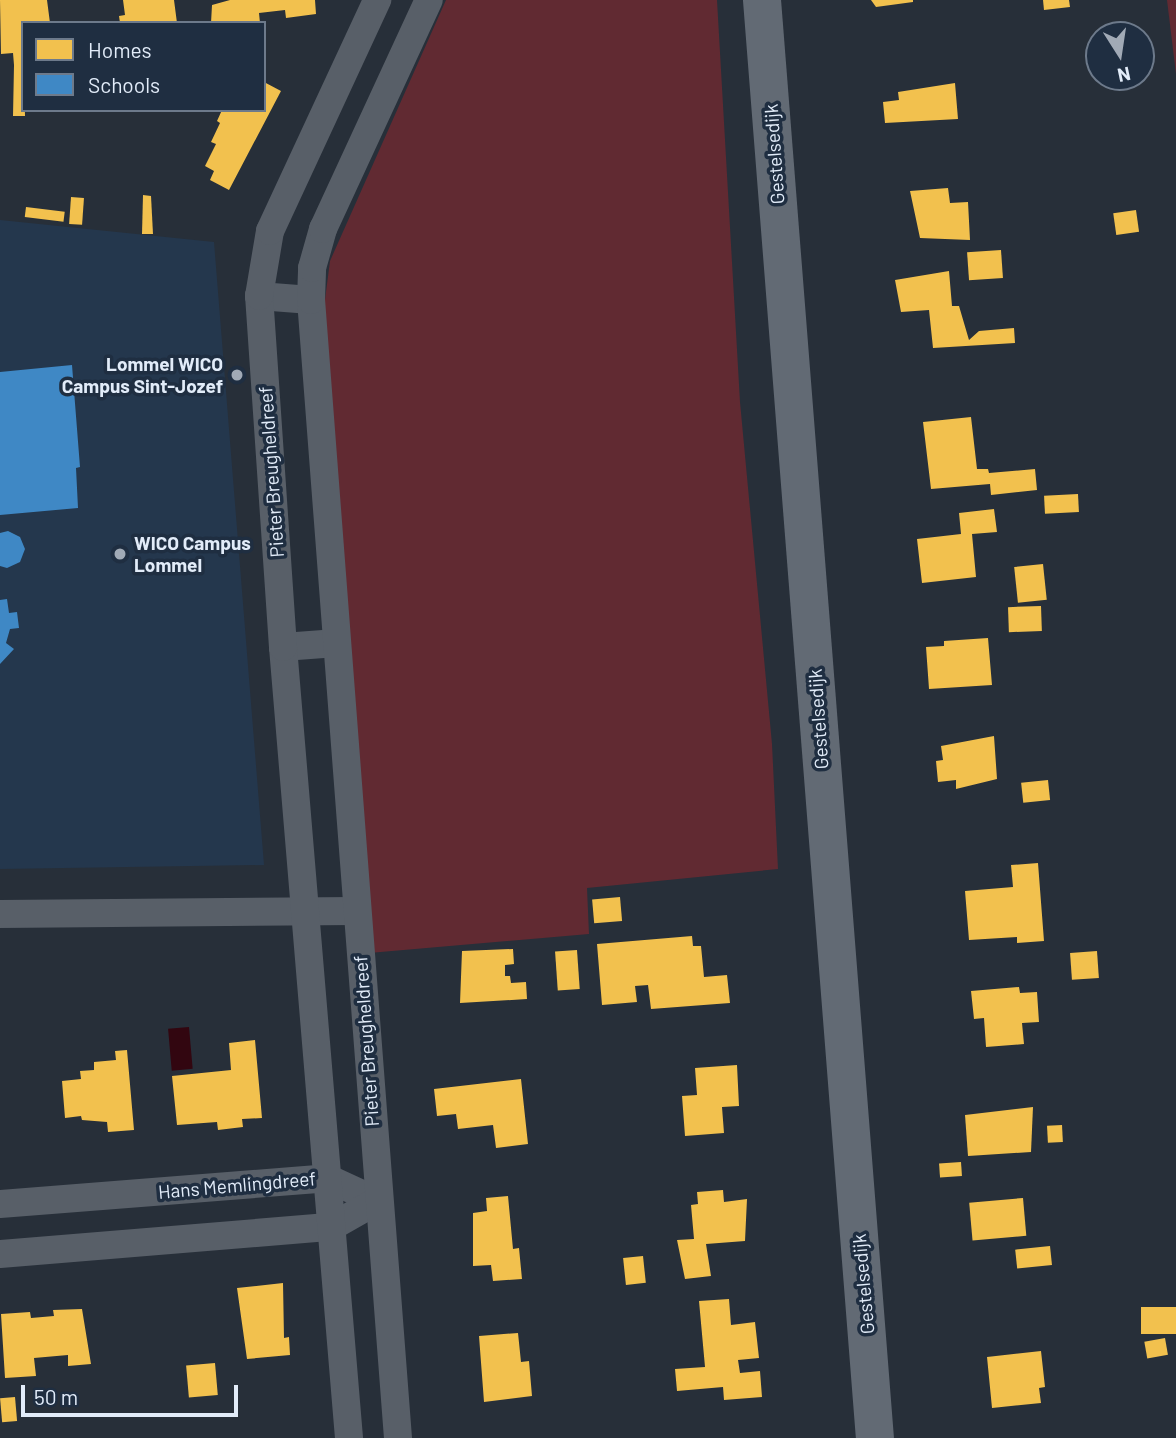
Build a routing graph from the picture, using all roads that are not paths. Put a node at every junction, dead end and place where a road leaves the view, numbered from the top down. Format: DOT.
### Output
graph roads {
  1 [pos="377,0"];
  2 [pos="429,0"];
  3 [pos="762,0"];
  4 [pos="260,296"];
  5 [pos="311,300"];
  6 [pos="337,643"];
  7 [pos="283,647"];
  8 [pos="304,909"];
  9 [pos="356,911"];
  10 [pos="0,914"];
  11 [pos="327,1178"];
  12 [pos="377,1201"];
  13 [pos="0,1204"];
  14 [pos="331,1227"];
  15 [pos="0,1254"];
  16 [pos="349,1438"];
  17 [pos="398,1438"];
  18 [pos="875,1438"];
  1 -- 4 [label="street, Pieter Breugheldreef"];
  2 -- 5 [label="street, Pieter Breugheldreef"];
  3 -- 18 [label="main road, Gestelsedijk"];
  4 -- 5 [label="street"];
  4 -- 7 [label="street, Pieter Breugheldreef"];
  5 -- 6 [label="street, Pieter Breugheldreef"];
  6 -- 7 [label="street"];
  6 -- 9 [label="street, Pieter Breugheldreef"];
  7 -- 8 [label="street, Pieter Breugheldreef"];
  8 -- 9 [label="street"];
  8 -- 10 [label="street"];
  8 -- 11 [label="street, Pieter Breugheldreef"];
  9 -- 12 [label="street, Pieter Breugheldreef"];
  11 -- 12 [label="street, Hans Memlingdreef"];
  11 -- 13 [label="street, Hans Memlingdreef"];
  11 -- 14 [label="street, Pieter Breugheldreef"];
  12 -- 14 [label="street"];
  12 -- 17 [label="street, Pieter Breugheldreef"];
  14 -- 15 [label="street"];
  14 -- 16 [label="street, Pieter Breugheldreef"];
}
